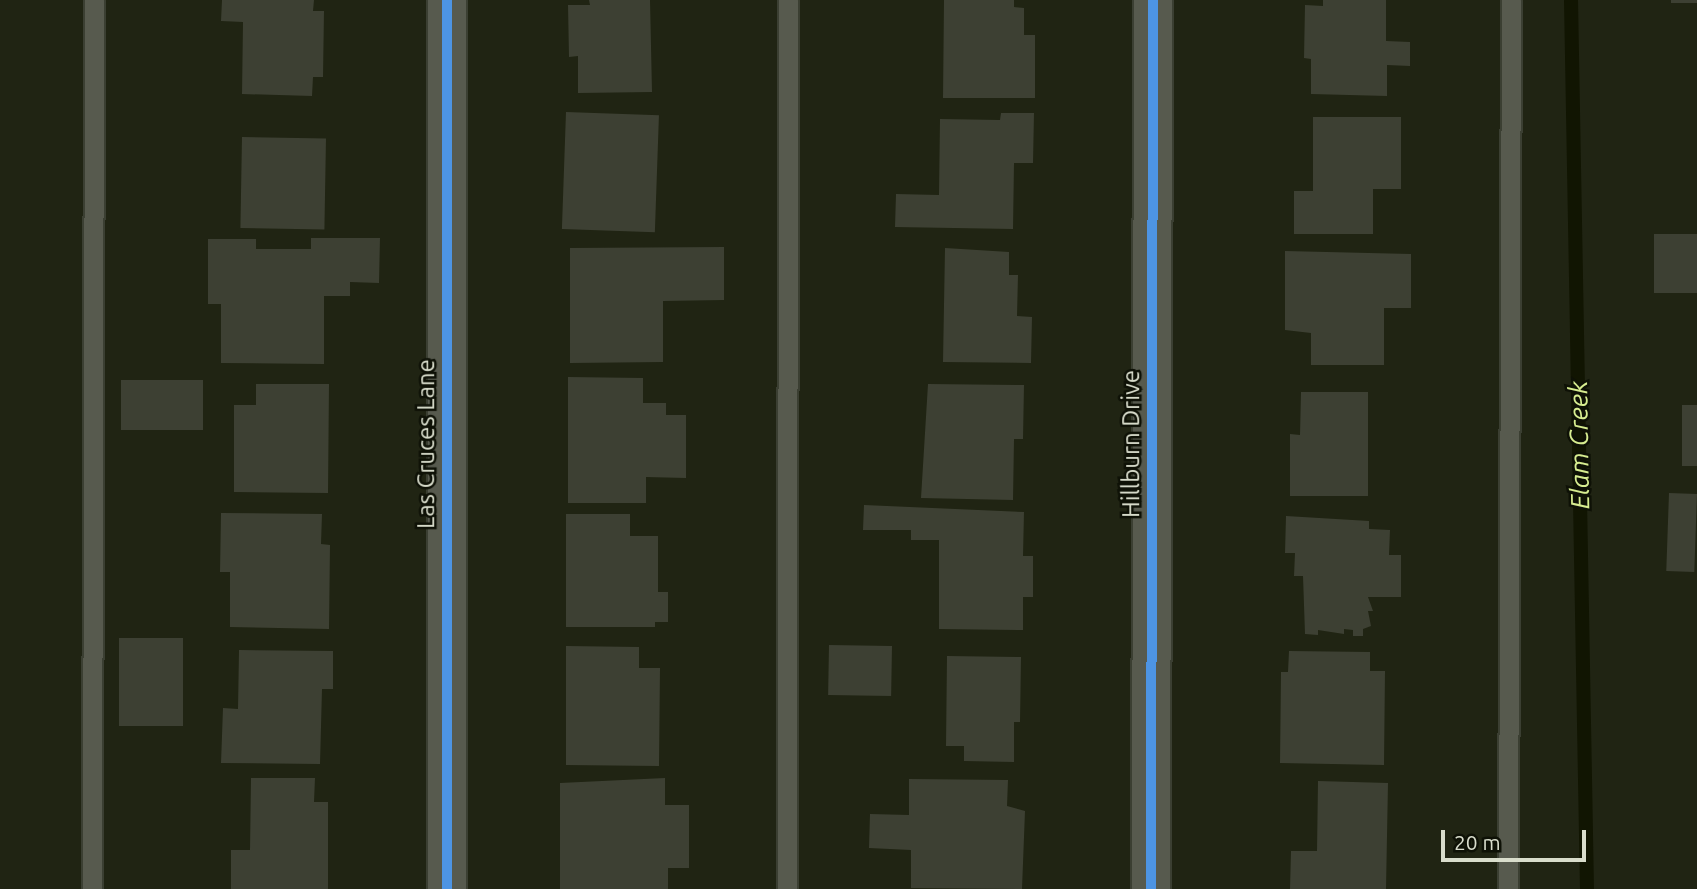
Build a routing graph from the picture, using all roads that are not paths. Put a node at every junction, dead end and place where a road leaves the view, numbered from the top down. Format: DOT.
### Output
graph roads {
  1 [pos="94,0"];
  2 [pos="447,0"];
  3 [pos="788,0"];
  4 [pos="1153,0"];
  5 [pos="1511,0"];
  6 [pos="92,889"];
  7 [pos="447,889"];
  8 [pos="786,889"];
  9 [pos="1151,889"];
  10 [pos="1508,889"];
  1 -- 6 [label="lane"];
  2 -- 7 [label="street, Las Cruces Lane"];
  3 -- 8 [label="lane"];
  4 -- 9 [label="street, Hillburn Drive"];
  5 -- 10 [label="lane"];
}
